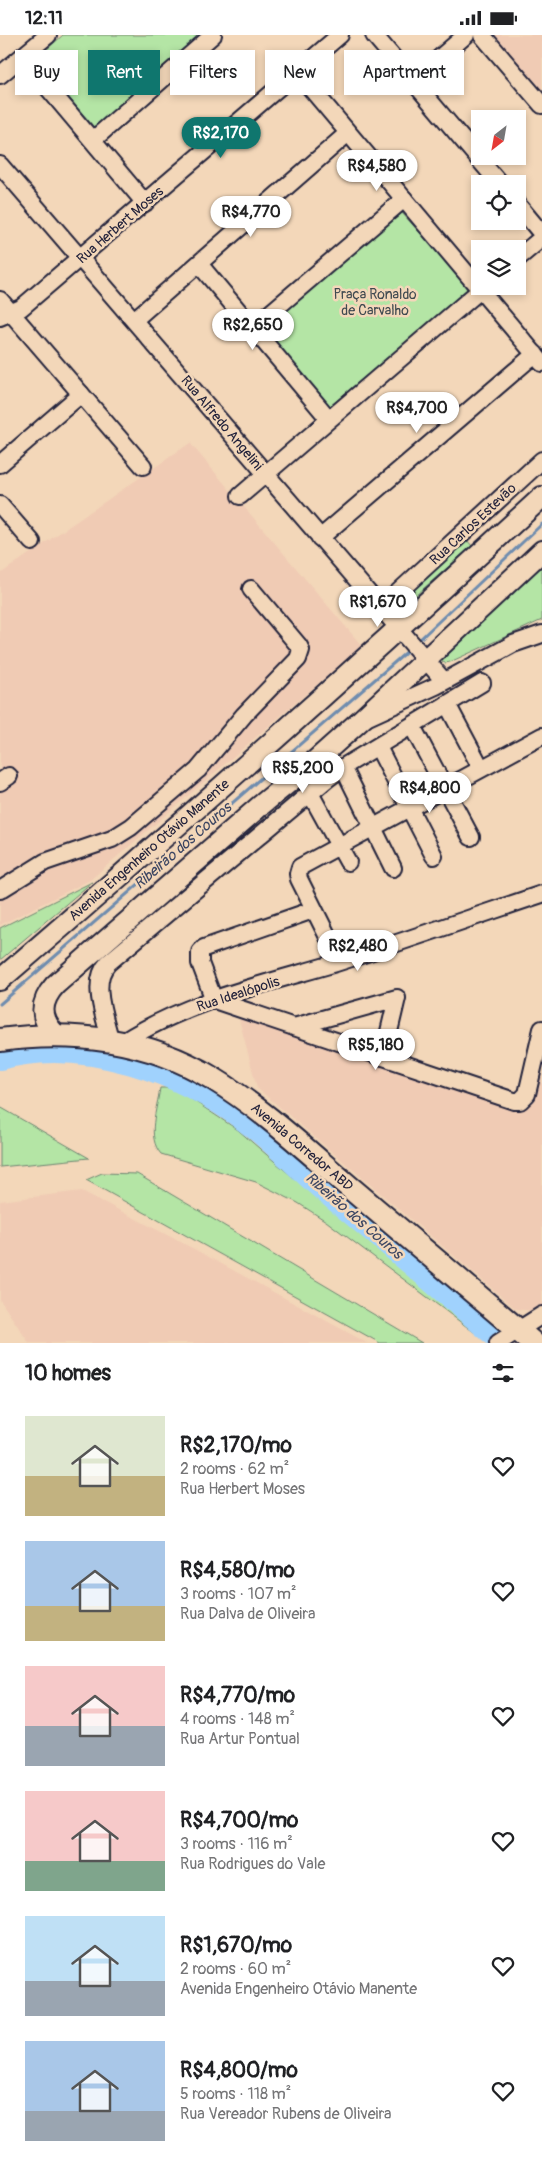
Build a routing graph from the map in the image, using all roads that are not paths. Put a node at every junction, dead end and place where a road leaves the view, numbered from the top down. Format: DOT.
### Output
graph roads {
  1 [pos="48,35"];
  2 [pos="213,35"];
  3 [pos="340,35"];
  4 [pos="374,35"];
  5 [pos="466,35"];
  6 [pos="482,35"];
  7 [pos="30,50"];
  8 [pos="323,50"];
  9 [pos="387,50"];
  10 [pos="449,50"];
  11 [pos="15,63"];
  12 [pos="0,75"];
  13 [pos="55,95"];
  14 [pos="272,95"];
  15 [pos="316,95"];
  16 [pos="425,95"];
  17 [pos="542,105"];
  18 [pos="348,133"];
  19 [pos="93,140"];
  20 [pos="0,165"];
  21 [pos="492,175"];
  22 [pos="404,199"];
  23 [pos="145,203"];
  24 [pos="526,215"];
  25 [pos="542,236"];
  26 [pos="526,251"];
  27 [pos="80,259"];
  28 [pos="199,264"];
  29 [pos="471,275"];
  30 [pos="474,295"];
  31 [pos="488,295"];
  32 [pos="4,310"];
  33 [pos="134,320"];
  34 [pos="254,327"];
  35 [pos="538,359"];
  36 [pos="81,394"];
  37 [pos="329,419"];
  38 [pos="542,460"];
  39 [pos="0,465"];
  40 [pos="143,467"];
  41 [pos="265,474"];
  42 [pos="240,496"];
  43 [pos="542,497"];
  44 [pos="0,505"];
  45 [pos="320,538"];
  46 [pos="32,542"];
  47 [pos="542,551"];
  48 [pos="251,589"];
  49 [pos="381,608"];
  50 [pos="402,633"];
  51 [pos="542,633"];
  52 [pos="424,658"];
  53 [pos="444,681"];
  54 [pos="482,683"];
  55 [pos="447,704"];
  56 [pos="362,719"];
  57 [pos="412,726"];
  58 [pos="542,736"];
  59 [pos="378,747"];
  60 [pos="343,767"];
  61 [pos="481,768"];
  62 [pos="445,789"];
  63 [pos="310,793"];
  64 [pos="409,808"];
  65 [pos="373,827"];
  66 [pos="471,837"];
  67 [pos="339,845"];
  68 [pos="434,856"];
  69 [pos="348,862"];
  70 [pos="393,868"];
  71 [pos="0,890"];
  72 [pos="542,894"];
  73 [pos="313,910"];
  74 [pos="340,961"];
  75 [pos="0,980"];
  76 [pos="214,1000"];
  77 [pos="163,1021"];
  78 [pos="294,1027"];
  79 [pos="542,1029"];
  80 [pos="56,1035"];
  81 [pos="0,1040"];
  82 [pos="116,1041"];
  83 [pos="540,1053"];
  84 [pos="164,1056"];
  85 [pos="383,1057"];
  86 [pos="542,1315"];
  87 [pos="516,1338"];
  1 -- 7 [label="street"];
  2 -- 19 [label="street"];
  3 -- 8 [label="street, Rua Herbert Moses"];
  4 -- 9 [label="street"];
  5 -- 10 [label="street"];
  6 -- 17 [label="street"];
  11 -- 12 [label="street"];
  13 -- 19 [label="street"];
  14 -- 23 [label="street, Rua Herbert Moses"];
  15 -- 18 [label="street"];
  16 -- 21 [label="street"];
  18 -- 22 [label="street"];
  18 -- 28 [label="street"];
  19 -- 23 [label="street"];
  20 -- 27 [label="street, Rua Alfredo Angelini"];
  22 -- 29 [label="street"];
  22 -- 34 [label="street"];
  23 -- 27 [label="street, Rua Herbert Moses"];
  24 -- 25 [label="street"];
  25 -- 26 [label="street"];
  27 -- 32 [label="street, Rua Herbert Moses"];
  27 -- 33 [label="street, Rua Alfredo Angelini"];
  28 -- 33 [label="street"];
  28 -- 34 [label="street"];
  30 -- 37 [label="street"];
  31 -- 35 [label="street"];
  32 -- 36 [label="street"];
  33 -- 41 [label="street, Rua Alfredo Angelini"];
  34 -- 37 [label="street"];
  35 -- 45 [label="street"];
  36 -- 39 [label="street"];
  36 -- 40 [label="street"];
  37 -- 41 [label="street"];
  38 -- 49 [label="street, Rua Carlos Estevão"];
  41 -- 42 [label="street"];
  41 -- 45 [label="street, Rua Alfredo Angelini"];
  43 -- 50 [label="main road, Avenida Engenheiro Otávio Manente"];
  44 -- 46 [label="street"];
  45 -- 49 [label="street, Rua Alfredo Angelini"];
  47 -- 52 [label="main road"];
  48 -- 71 [label="street"];
  49 -- 50 [label="street, Rua Alfredo Angelini"];
  50 -- 52 [label="street, Rua Alfredo Angelini"];
  50 -- 75 [label="main road, Avenida Engenheiro Otávio Manente"];
  51 -- 53 [label="street"];
  52 -- 53 [label="street, Rua Alfredo Angelini"];
  52 -- 56 [label="main road"];
  53 -- 56 [label="street"];
  54 -- 55 [label="street"];
  55 -- 57 [label="street"];
  55 -- 61 [label="street"];
  56 -- 80 [label="main road"];
  57 -- 59 [label="street"];
  57 -- 62 [label="street"];
  58 -- 61 [label="street"];
  59 -- 60 [label="street"];
  59 -- 64 [label="street"];
  60 -- 63 [label="street"];
  60 -- 65 [label="street"];
  61 -- 62 [label="street"];
  62 -- 64 [label="street"];
  62 -- 66 [label="street"];
  63 -- 67 [label="street"];
  63 -- 82 [label="street"];
  64 -- 65 [label="street"];
  64 -- 68 [label="street"];
  65 -- 67 [label="street"];
  65 -- 70 [label="street"];
  67 -- 69 [label="street"];
  67 -- 73 [label="street"];
  72 -- 74 [label="street, Rua Idealópolis"];
  73 -- 74 [label="street"];
  73 -- 76 [label="street"];
  74 -- 76 [label="street, Rua Idealópolis"];
  76 -- 77 [label="street, Rua Idealópolis"];
  76 -- 78 [label="street"];
  77 -- 82 [label="street, Rua Idealópolis"];
  77 -- 84 [label="street"];
  78 -- 85 [label="street"];
  78 -- 85 [label="street"];
  79 -- 83 [label="street"];
  80 -- 81 [label="highway, Avenida Corredor ABD"];
  80 -- 82 [label="highway, Avenida Corredor ABD"];
  82 -- 84 [label="highway, Avenida Corredor ABD"];
  83 -- 85 [label="street"];
  84 -- 87 [label="highway, Avenida Corredor ABD"];
  86 -- 87 [label="street"];
}
